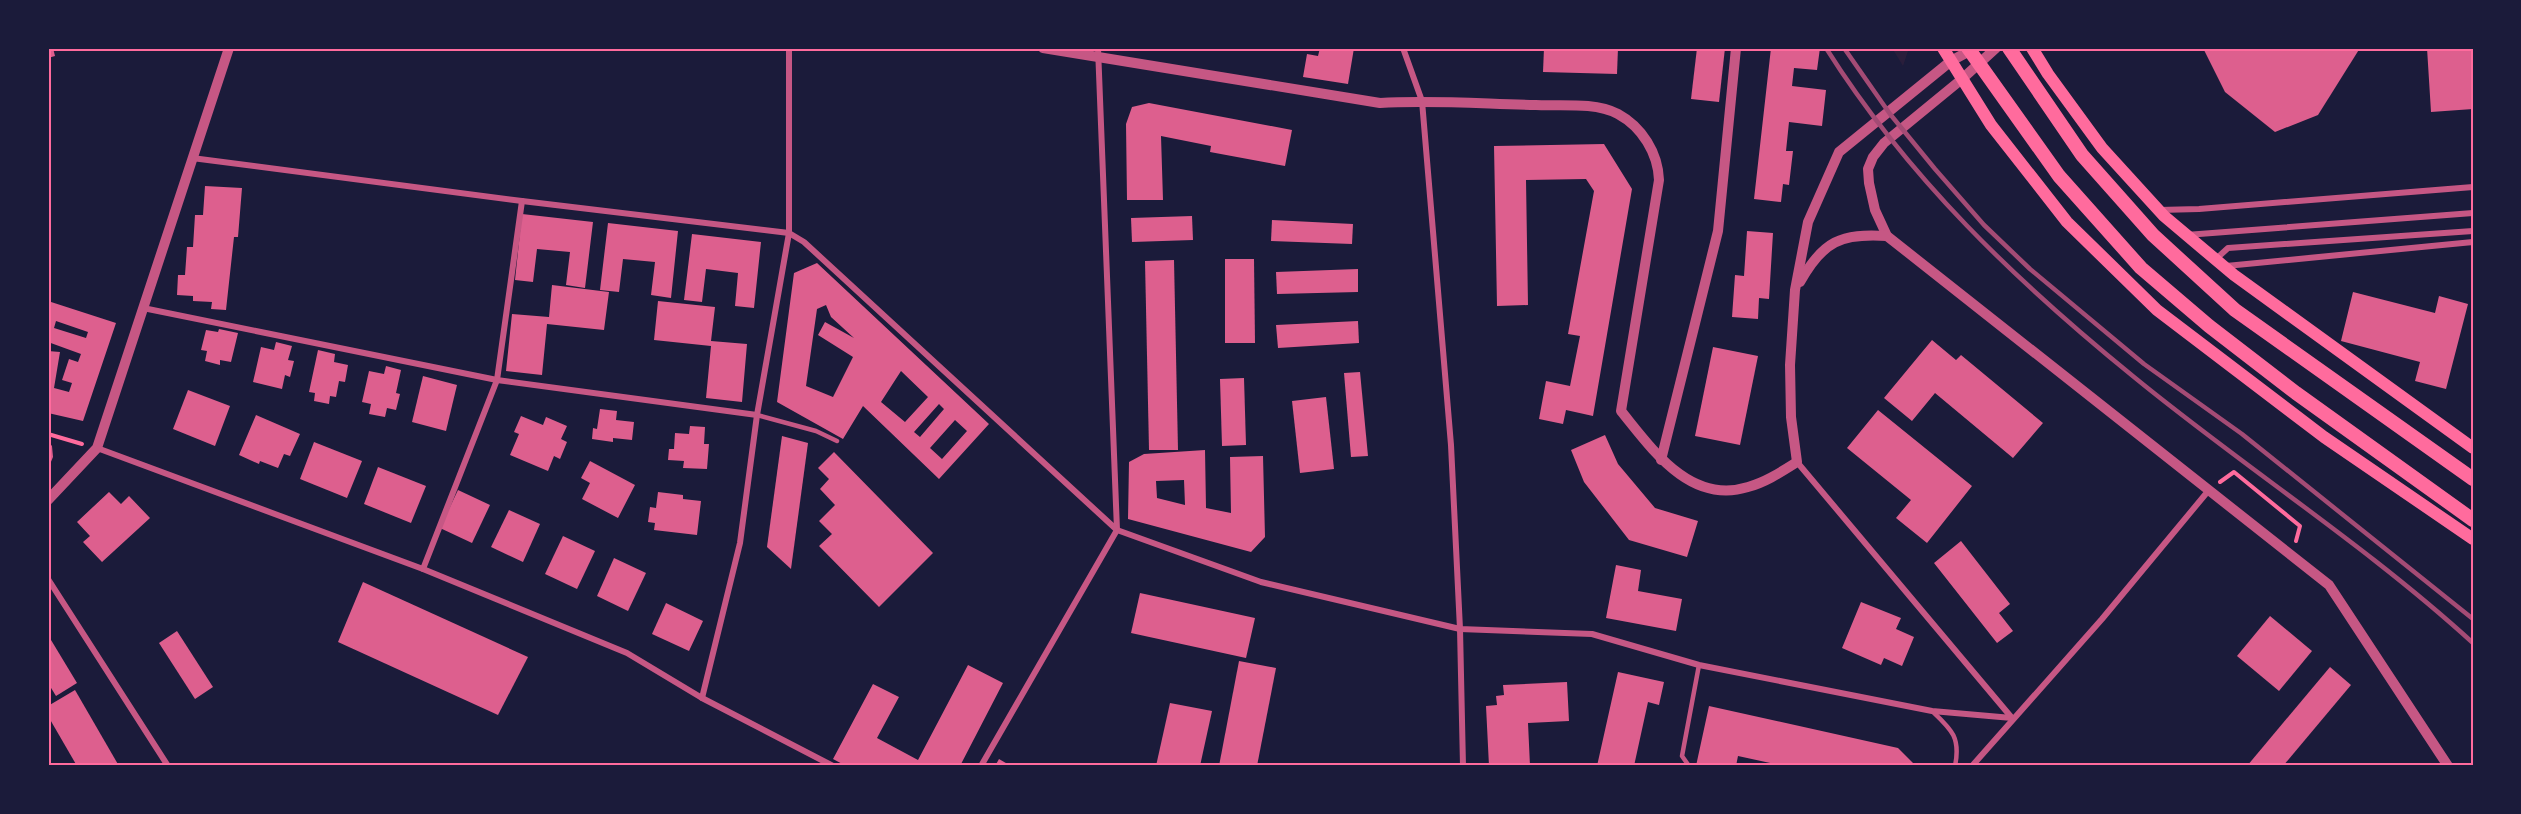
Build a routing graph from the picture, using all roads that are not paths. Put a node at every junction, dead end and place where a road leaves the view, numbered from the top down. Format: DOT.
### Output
graph roads {
  1 [pos="229,48"];
  2 [pos="789,48"];
  3 [pos="1043,48"];
  4 [pos="1403,48"];
  5 [pos="1736,48"];
  6 [pos="1943,48"];
  7 [pos="1968,48"];
  8 [pos="1976,48"];
  9 [pos="1996,48"];
  10 [pos="2009,48"];
  11 [pos="2032,48"];
  12 [pos="1098,53"];
  13 [pos="1951,61"];
  14 [pos="1962,79"];
  15 [pos="1422,101"];
  16 [pos="192,158"];
  17 [pos="2473,188"];
  18 [pos="522,201"];
  19 [pos="2159,210"];
  20 [pos="2473,213"];
  21 [pos="2473,231"];
  22 [pos="789,233"];
  23 [pos="2186,235"];
  24 [pos="1887,236"];
  25 [pos="2473,242"];
  26 [pos="2219,263"];
  27 [pos="1796,290"];
  28 [pos="143,308"];
  29 [pos="497,380"];
  30 [pos="757,415"];
  31 [pos="837,441"];
  32 [pos="97,448"];
  33 [pos="2473,448"];
  34 [pos="1661,460"];
  35 [pos="1797,462"];
  36 [pos="2473,479"];
  37 [pos="2209,490"];
  38 [pos="48,500"];
  39 [pos="2473,520"];
  40 [pos="1118,531"];
  41 [pos="2473,539"];
  42 [pos="423,569"];
  43 [pos="48,579"];
  44 [pos="1460,629"];
  45 [pos="1699,665"];
  46 [pos="702,698"];
  47 [pos="1932,711"];
  48 [pos="2013,718"];
  49 [pos="168,766"];
  50 [pos="833,766"];
  51 [pos="981,766"];
  52 [pos="1463,766"];
  53 [pos="1689,766"];
  54 [pos="1955,766"];
  55 [pos="1972,766"];
  56 [pos="2448,766"];
  1 -- 16 [label="street"];
  2 -- 22 [label="street"];
  3 -- 12 [label="street"];
  4 -- 15 [label="street"];
  5 -- 34 [label="street"];
  6 -- 13 [label="main road"];
  7 -- 39 [label="highway"];
  8 -- 13 [label="street"];
  9 -- 14 [label="street"];
  10 -- 36 [label="highway"];
  11 -- 19 [label="main road"];
  12 -- 15 [label="street"];
  12 -- 40 [label="street"];
  13 -- 14 [label="main road"];
  13 -- 27 [label="street"];
  14 -- 24 [label="street"];
  14 -- 41 [label="main road"];
  15 -- 34 [label="street"];
  15 -- 44 [label="street"];
  16 -- 18 [label="street"];
  16 -- 28 [label="street"];
  17 -- 19 [label="street"];
  18 -- 22 [label="street"];
  18 -- 29 [label="street"];
  19 -- 23 [label="main road"];
  20 -- 23 [label="street"];
  21 -- 26 [label="street"];
  22 -- 30 [label="street"];
  22 -- 40 [label="street"];
  23 -- 26 [label="main road"];
  24 -- 27 [label="street"];
  24 -- 37 [label="street"];
  25 -- 26 [label="street"];
  26 -- 33 [label="main road"];
  27 -- 35 [label="street"];
  28 -- 29 [label="street"];
  28 -- 32 [label="street"];
  29 -- 30 [label="street"];
  29 -- 42 [label="street"];
  30 -- 31 [label="lane"];
  30 -- 46 [label="street"];
  32 -- 38 [label="street"];
  32 -- 42 [label="street"];
  34 -- 35 [label="street"];
  35 -- 48 [label="street"];
  37 -- 48 [label="street"];
  37 -- 56 [label="street"];
  40 -- 44 [label="street"];
  40 -- 51 [label="street"];
  42 -- 46 [label="street"];
  43 -- 49 [label="street"];
  44 -- 45 [label="street"];
  44 -- 52 [label="street"];
  45 -- 47 [label="street"];
  45 -- 53 [label="lane"];
  46 -- 50 [label="street"];
  47 -- 48 [label="street"];
  47 -- 54 [label="lane"];
  48 -- 55 [label="street"];
}
